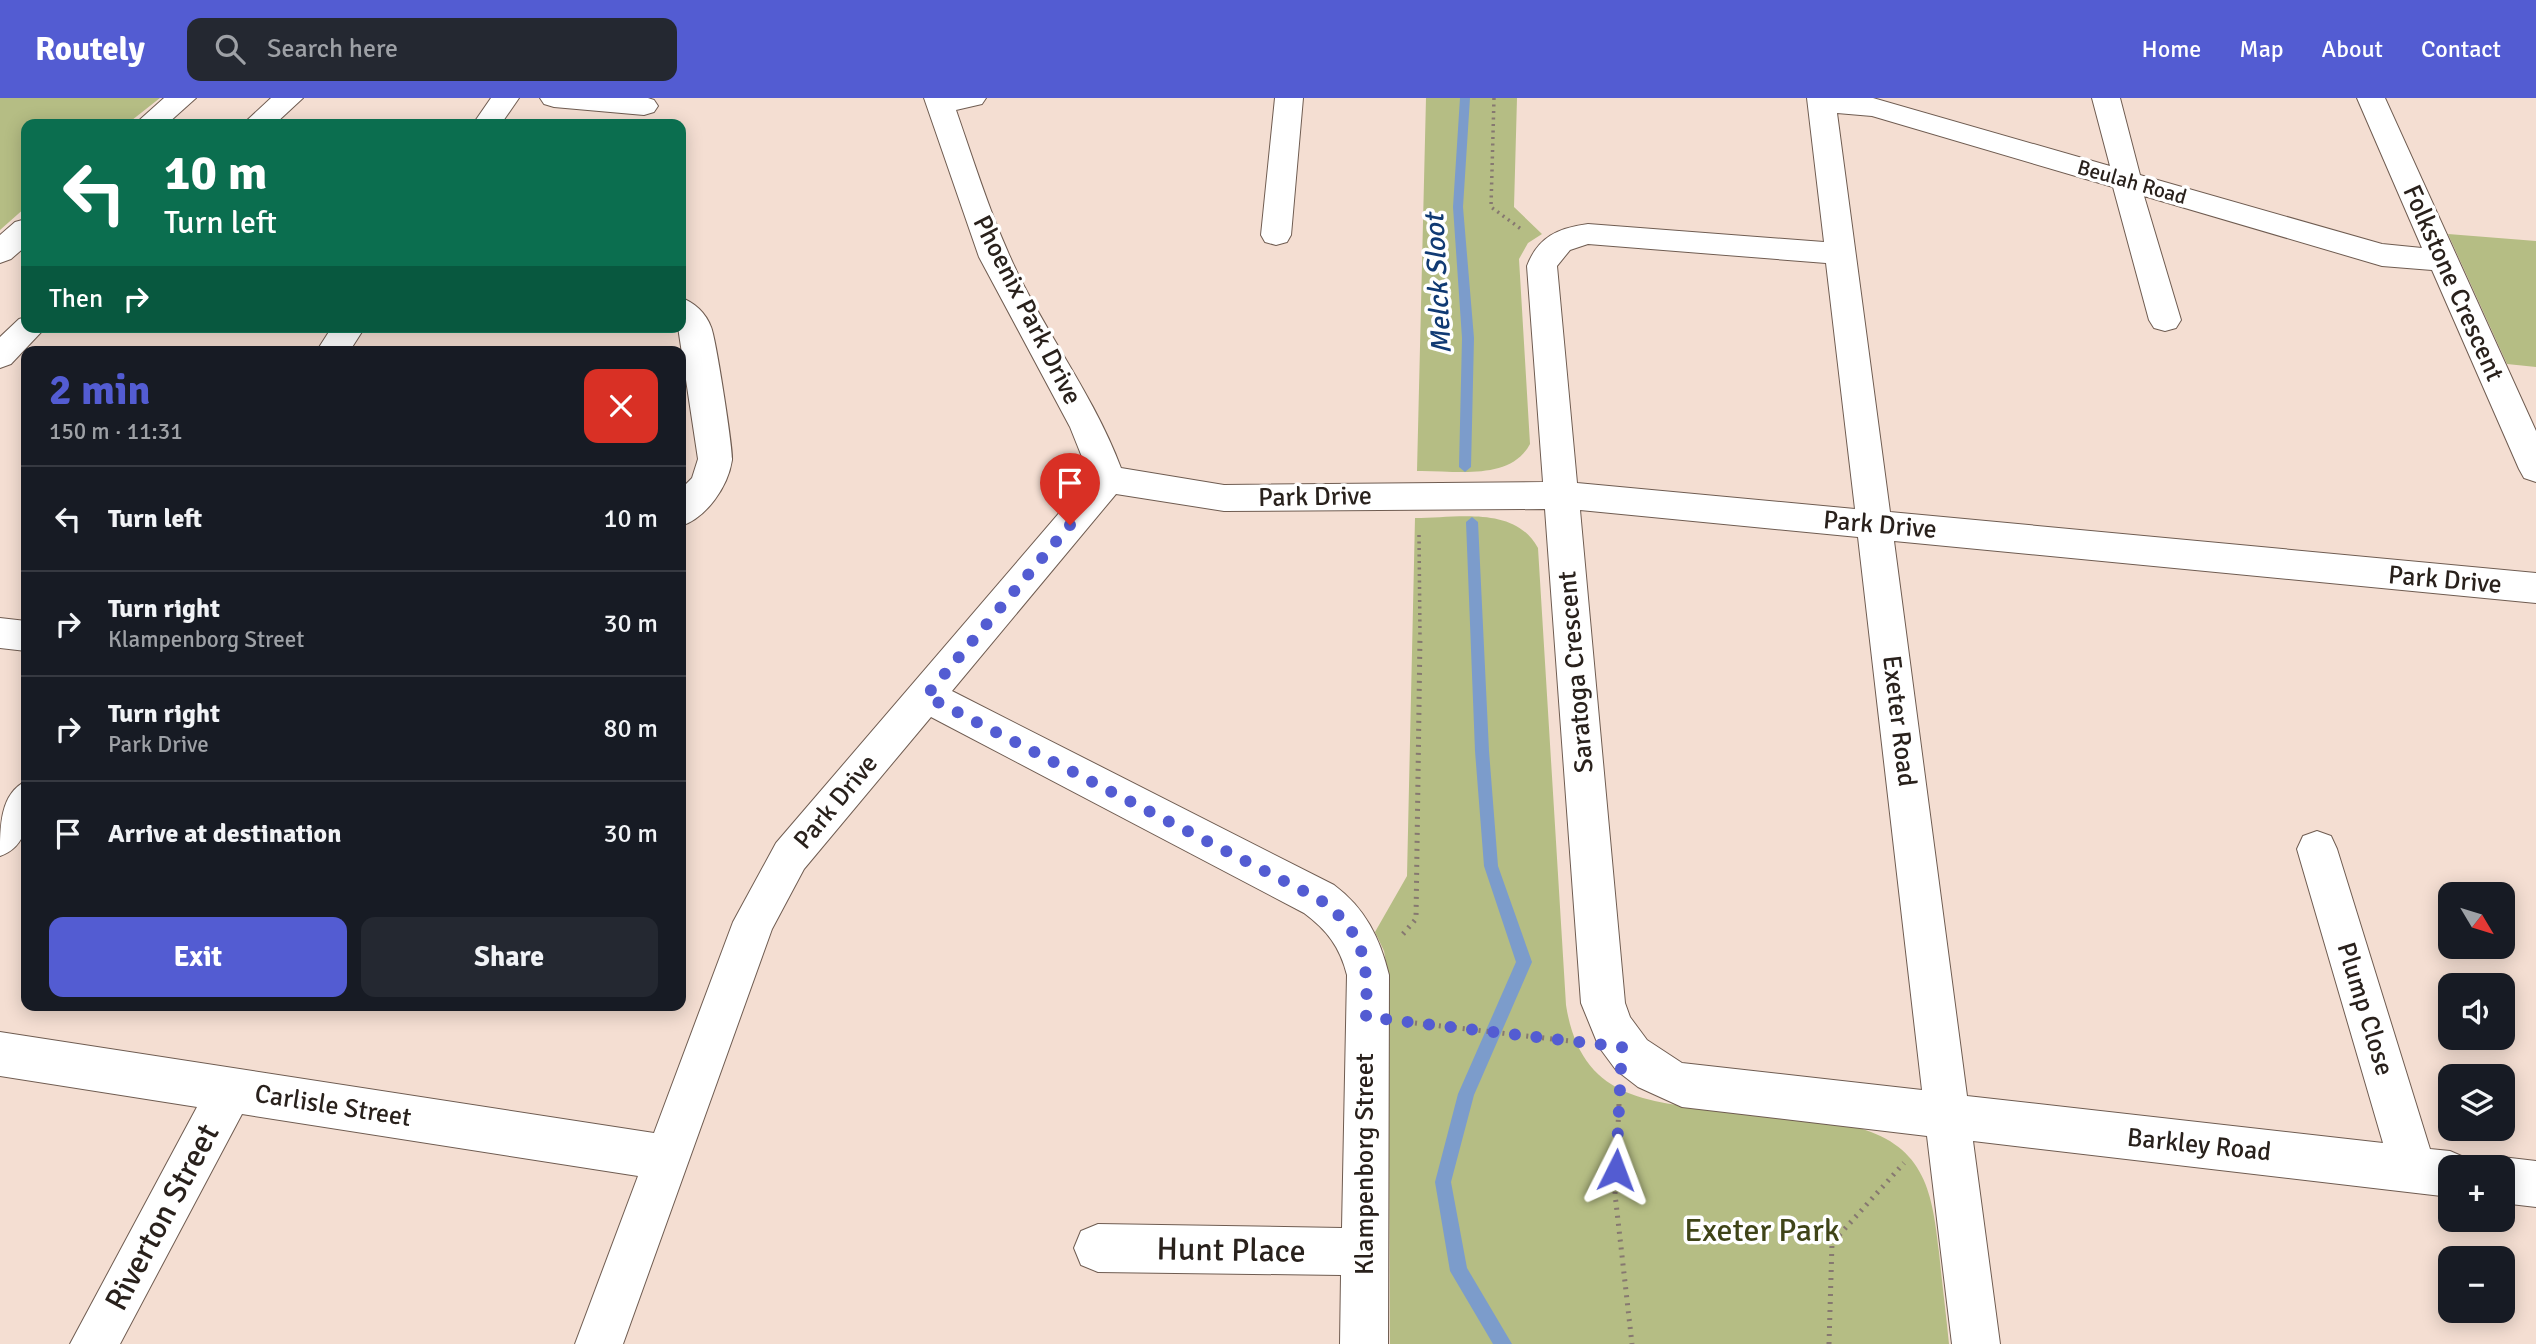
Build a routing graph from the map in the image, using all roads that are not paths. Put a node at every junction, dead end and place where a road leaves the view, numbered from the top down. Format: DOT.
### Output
graph roads {
  1 [pos="182,98"];
  2 [pos="289,98"];
  3 [pos="505,98"];
  4 [pos="554,98"];
  5 [pos="972,98"];
  6 [pos="1289,98"];
  7 [pos="2106,98"];
  8 [pos="2371,98"];
  9 [pos="939,101"];
  10 [pos="1821,101"];
  11 [pos="644,106"];
  12 [pos="155,119"];
  13 [pos="263,119"];
  14 [pos="490,119"];
  15 [pos="2126,181"];
  16 [pos="21,233"];
  17 [pos="1276,235"];
  18 [pos="0,252"];
  19 [pos="1841,254"];
  20 [pos="2442,260"];
  21 [pos="686,315"];
  22 [pos="2165,320"];
  23 [pos="24,333"];
  24 [pos="0,356"];
  25 [pos="2536,469"];
  26 [pos="1108,480"];
  27 [pos="1562,495"];
  28 [pos="686,507"];
  29 [pos="1874,525"];
  30 [pos="2536,588"];
  31 [pos="0,632"];
  32 [pos="21,635"];
  33 [pos="926,696"];
  34 [pos="21,806"];
  35 [pos="0,838"];
  36 [pos="2317,849"];
  37 [pos="0,1054"];
  38 [pos="231,1090"];
  39 [pos="1948,1117"];
  40 [pos="667,1158"];
  41 [pos="2432,1171"];
  42 [pos="2515,1182"];
  43 [pos="2536,1184"];
  44 [pos="1098,1248"];
  45 [pos="1364,1252"];
  46 [pos="94,1344"];
  47 [pos="599,1344"];
  48 [pos="1364,1344"];
  49 [pos="1976,1344"];
  1 -- 12 [label="street"];
  2 -- 13 [label="street"];
  3 -- 14 [label="street"];
  4 -- 11 [label="street"];
  5 -- 9 [label="street"];
  6 -- 17 [label="street"];
  7 -- 15 [label="street"];
  8 -- 20 [label="street, Folkstone Crescent"];
  9 -- 26 [label="street, Phoenix Park Drive"];
  10 -- 15 [label="street, Beulah Road"];
  10 -- 19 [label="street, Exeter Road"];
  15 -- 20 [label="street, Beulah Road"];
  15 -- 22 [label="street"];
  16 -- 18 [label="street"];
  19 -- 27 [label="street, Saratoga Crescent"];
  19 -- 29 [label="street, Exeter Road"];
  20 -- 25 [label="street, Folkstone Crescent"];
  21 -- 28 [label="street"];
  23 -- 24 [label="street"];
  26 -- 27 [label="street, Park Drive"];
  26 -- 33 [label="street, Park Drive"];
  27 -- 29 [label="street, Park Drive"];
  27 -- 39 [label="street, Saratoga Crescent"];
  29 -- 30 [label="street, Park Drive"];
  29 -- 39 [label="street, Exeter Road"];
  31 -- 32 [label="street"];
  33 -- 40 [label="street, Park Drive"];
  33 -- 45 [label="street, Klampenborg Street"];
  34 -- 35 [label="street"];
  36 -- 41 [label="street, Plump Close"];
  37 -- 38 [label="street, Carlisle Street"];
  38 -- 40 [label="street, Carlisle Street"];
  38 -- 46 [label="street, Riverton Street"];
  39 -- 41 [label="street, Barkley Road"];
  39 -- 49 [label="street, Exeter Road"];
  40 -- 47 [label="street, Park Drive"];
  42 -- 43 [label="street"];
  44 -- 45 [label="street, Hunt Place"];
  45 -- 48 [label="street, Klampenborg Street"];
}
